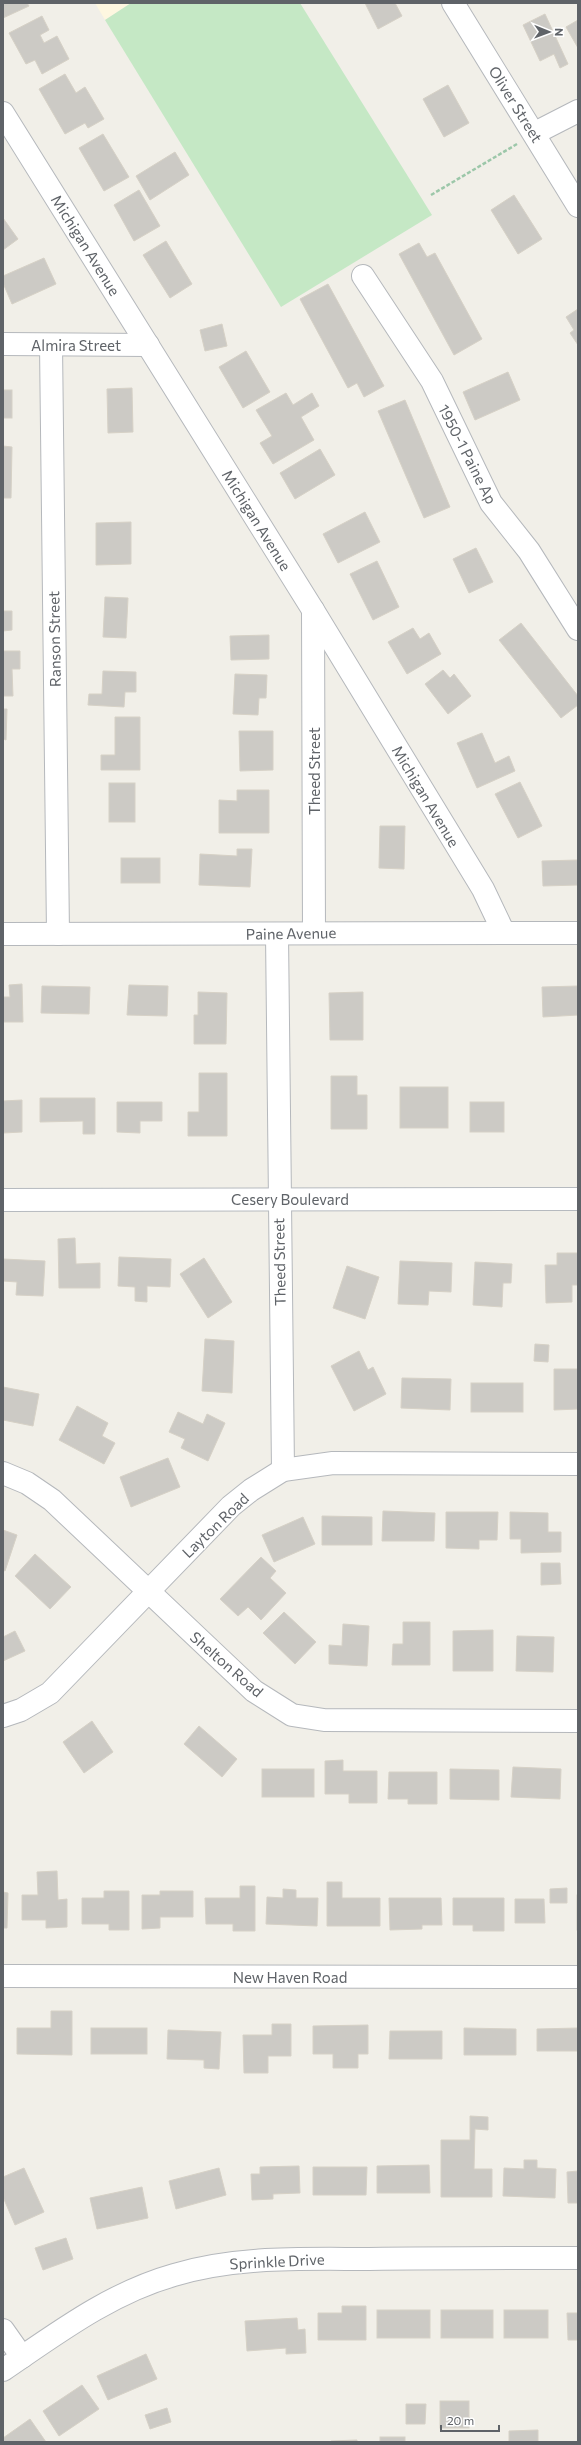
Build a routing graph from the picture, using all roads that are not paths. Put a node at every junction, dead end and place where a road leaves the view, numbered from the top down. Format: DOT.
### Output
graph roads {
  1 [pos="452,3"];
  2 [pos="578,111"];
  3 [pos="3,113"];
  4 [pos="535,134"];
  5 [pos="578,206"];
  6 [pos="363,276"];
  7 [pos="3,344"];
  8 [pos="51,345"];
  9 [pos="148,345"];
  10 [pos="313,610"];
  11 [pos="578,629"];
  12 [pos="503,931"];
  13 [pos="314,933"];
  14 [pos="578,933"];
  15 [pos="3,934"];
  16 [pos="58,934"];
  17 [pos="277,934"];
  18 [pos="278,1199"];
  19 [pos="578,1199"];
  20 [pos="3,1200"];
  21 [pos="578,1464"];
  22 [pos="283,1470"];
  23 [pos="3,1473"];
  24 [pos="148,1592"];
  25 [pos="3,1716"];
  26 [pos="578,1721"];
  27 [pos="3,1976"];
  28 [pos="578,1977"];
  29 [pos="578,2258"];
  30 [pos="3,2330"];
  31 [pos="22,2357"];
  32 [pos="3,2370"];
  1 -- 4 [label="street, Oliver Street"];
  2 -- 4 [label="street"];
  3 -- 9 [label="street, Michigan Avenue"];
  4 -- 5 [label="street, Oliver Street"];
  6 -- 11 [label="street, 1950-1 Paine Ap"];
  7 -- 8 [label="street, Almira Street"];
  8 -- 9 [label="street, Almira Street"];
  8 -- 16 [label="street, Ranson Street"];
  9 -- 10 [label="street, Michigan Avenue"];
  10 -- 12 [label="street, Michigan Avenue"];
  10 -- 13 [label="street, Theed Street"];
  12 -- 13 [label="street, Paine Avenue"];
  12 -- 14 [label="street, Paine Avenue"];
  13 -- 17 [label="street, Paine Avenue"];
  15 -- 16 [label="street, Paine Avenue"];
  16 -- 17 [label="street, Paine Avenue"];
  17 -- 18 [label="street, Theed Street"];
  18 -- 19 [label="street, Cesery Boulevard"];
  18 -- 20 [label="street, Cesery Boulevard"];
  18 -- 22 [label="street, Theed Street"];
  21 -- 22 [label="street, Layton Road"];
  22 -- 24 [label="street, Layton Road"];
  23 -- 24 [label="street, Shelton Road"];
  24 -- 25 [label="street, Layton Road"];
  24 -- 26 [label="street, Shelton Road"];
  27 -- 28 [label="street, New Haven Road"];
  29 -- 31 [label="street, Sprinkle Drive"];
  30 -- 31 [label="street"];
  31 -- 32 [label="street, Sprinkle Drive"];
}
